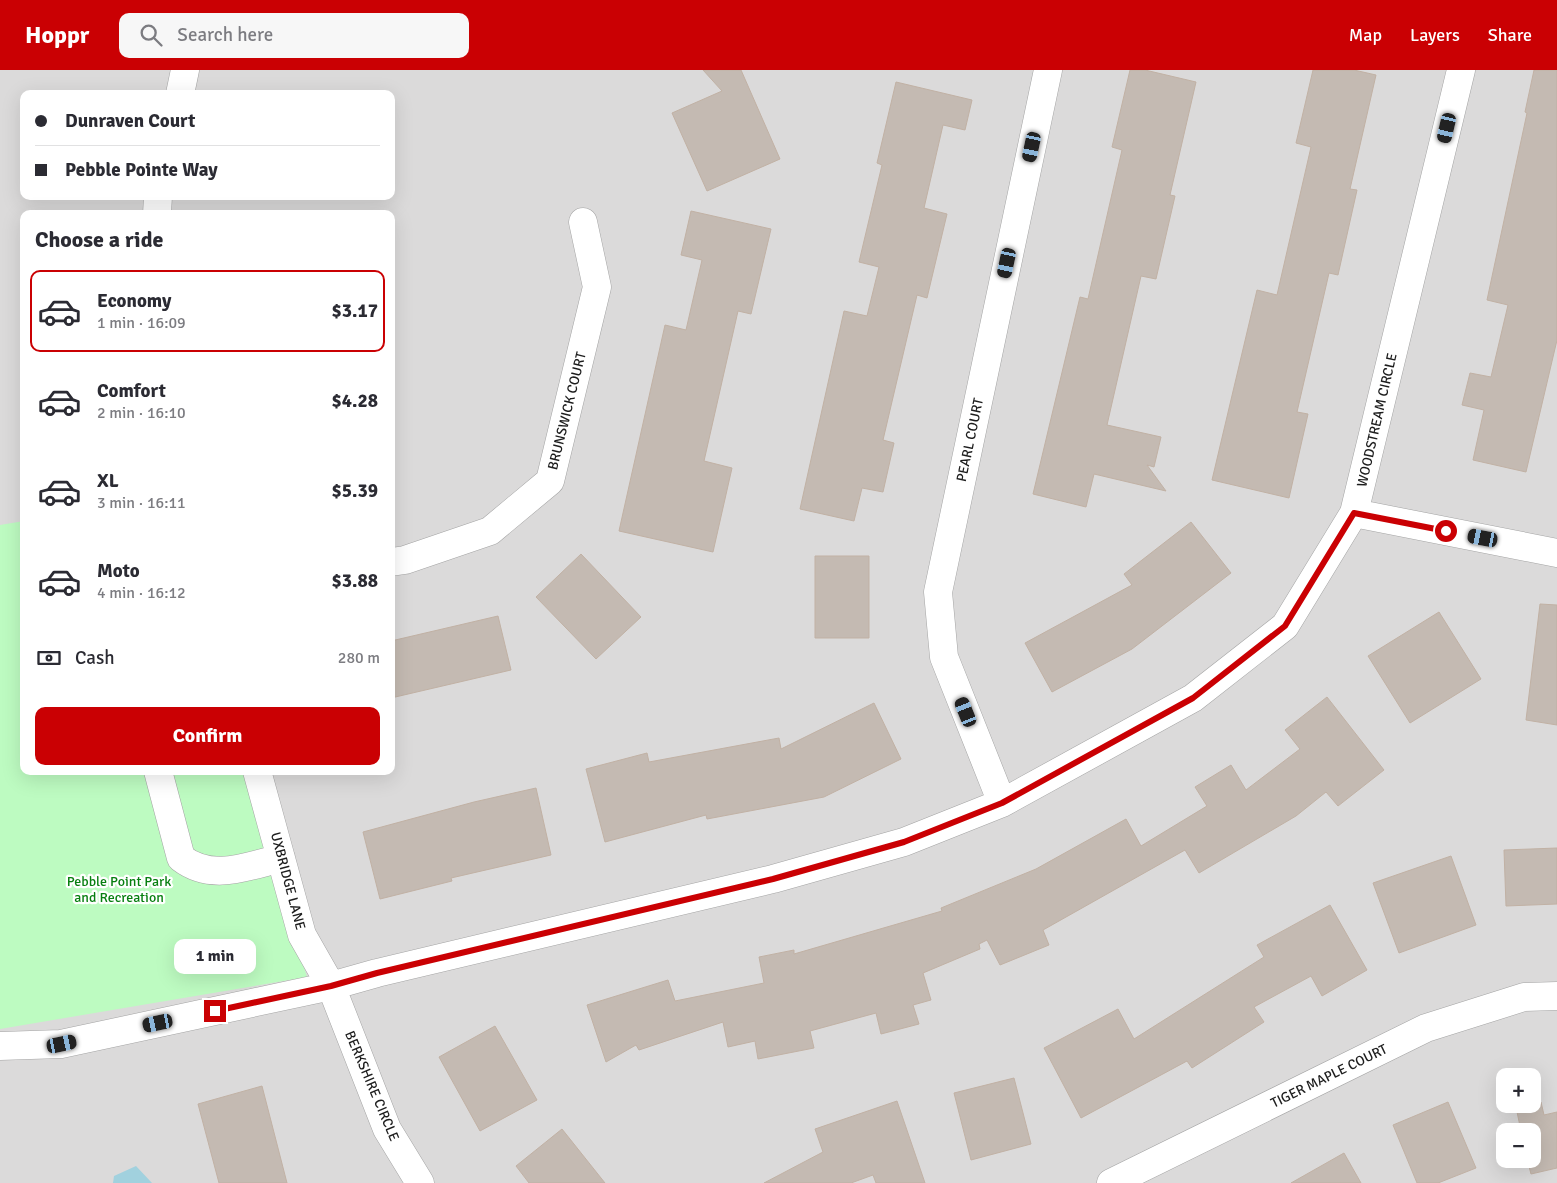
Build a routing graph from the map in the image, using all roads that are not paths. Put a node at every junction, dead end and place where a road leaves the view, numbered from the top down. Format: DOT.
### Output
graph roads {
  1 [pos="185,70"];
  2 [pos="1048,70"];
  3 [pos="1460,70"];
  4 [pos="181,90"];
  5 [pos="582,222"];
  6 [pos="1354,513"];
  7 [pos="1557,553"];
  8 [pos="395,561"];
  9 [pos="159,775"];
  10 [pos="258,775"];
  11 [pos="1002,803"];
  12 [pos="281,858"];
  13 [pos="331,986"];
  14 [pos="1557,996"];
  15 [pos="0,1046"];
  16 [pos="420,1183"];
  17 [pos="1111,1183"];
  1 -- 4 [label="street"];
  2 -- 11 [label="street, PEARL COURT"];
  3 -- 6 [label="street, WOODSTREAM CIRCLE"];
  5 -- 8 [label="street, BRUNSWICK COURT"];
  6 -- 7 [label="street"];
  6 -- 11 [label="street, WOODSTREAM CIRCLE"];
  9 -- 12 [label="street"];
  10 -- 12 [label="street, UXBRIDGE LANE"];
  11 -- 13 [label="street, WOODSTREAM CIRCLE"];
  12 -- 13 [label="street, UXBRIDGE LANE"];
  13 -- 15 [label="street, WOODSTREAM CIRCLE"];
  13 -- 16 [label="street, BERKSHIRE CIRCLE"];
  14 -- 17 [label="street, TIGER MAPLE COURT"];
}
